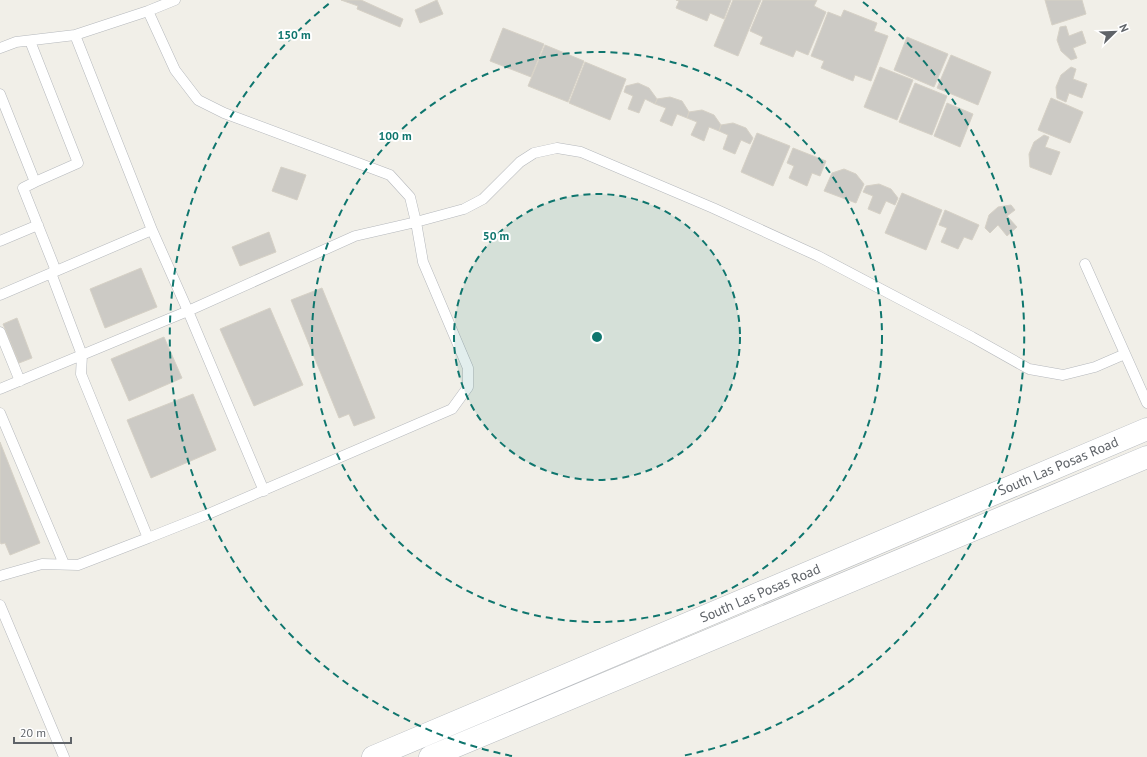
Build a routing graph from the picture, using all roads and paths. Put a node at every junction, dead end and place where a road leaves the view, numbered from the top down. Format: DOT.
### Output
graph roads {
  1 [pos="175,0"];
  2 [pos="148,11"];
  3 [pos="76,35"];
  4 [pos="30,41"];
  5 [pos="0,48"];
  6 [pos="0,94"];
  7 [pos="35,182"];
  8 [pos="416,222"];
  9 [pos="38,226"];
  10 [pos="152,230"];
  11 [pos="0,241"];
  12 [pos="1086,264"];
  13 [pos="54,272"];
  14 [pos="0,294"];
  15 [pos="188,311"];
  16 [pos="0,332"];
  17 [pos="1125,354"];
  18 [pos="82,355"];
  19 [pos="20,381"];
  20 [pos="0,390"];
  21 [pos="1147,403"];
  22 [pos="0,413"];
  23 [pos="1147,428"];
  24 [pos="1147,457"];
  25 [pos="264,491"];
  26 [pos="148,538"];
  27 [pos="64,564"];
  28 [pos="0,576"];
  29 [pos="0,605"];
  30 [pos="64,757"];
  31 [pos="373,757"];
  32 [pos="430,757"];
  1 -- 2 [label="lane"];
  2 -- 3 [label="lane"];
  2 -- 8 [label="lane"];
  3 -- 4 [label="lane"];
  3 -- 10 [label="lane"];
  4 -- 5 [label="lane"];
  4 -- 7 [label="lane"];
  6 -- 7 [label="lane"];
  7 -- 9 [label="lane"];
  8 -- 15 [label="lane"];
  8 -- 17 [label="lane"];
  8 -- 25 [label="lane"];
  9 -- 11 [label="lane"];
  9 -- 13 [label="lane"];
  10 -- 13 [label="lane"];
  10 -- 15 [label="lane"];
  12 -- 17 [label="lane"];
  13 -- 14 [label="lane"];
  13 -- 18 [label="lane"];
  15 -- 18 [label="lane"];
  15 -- 25 [label="lane"];
  16 -- 19 [label="lane"];
  17 -- 21 [label="lane"];
  18 -- 19 [label="lane"];
  18 -- 26 [label="lane"];
  19 -- 20 [label="lane"];
  22 -- 27 [label="lane"];
  23 -- 31 [label="main road, South Las Posas Road"];
  24 -- 32 [label="main road, South Las Posas Road"];
  25 -- 26 [label="lane"];
  26 -- 27 [label="lane"];
  27 -- 28 [label="lane"];
  29 -- 30 [label="lane"];
}
